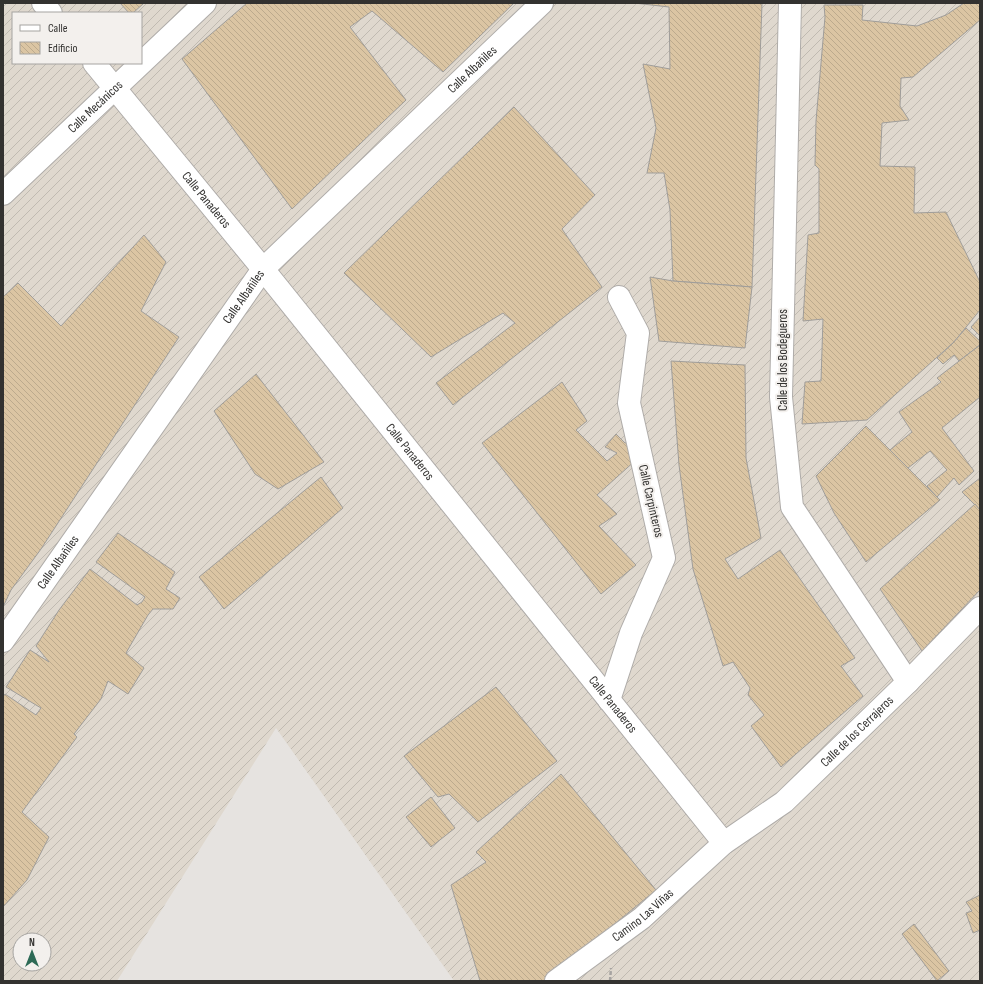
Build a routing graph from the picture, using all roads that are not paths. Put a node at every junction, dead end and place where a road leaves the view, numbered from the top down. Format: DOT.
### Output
graph roads {
  1 [pos="43,3"];
  2 [pos="205,3"];
  3 [pos="542,3"];
  4 [pos="790,3"];
  5 [pos="50,12"];
  6 [pos="142,62"];
  7 [pos="95,64"];
  8 [pos="140,64"];
  9 [pos="115,88"];
  10 [pos="3,194"];
  11 [pos="263,269"];
  12 [pos="619,297"];
  13 [pos="980,608"];
  14 [pos="3,641"];
  15 [pos="908,682"];
  16 [pos="609,700"];
  17 [pos="724,843"];
  18 [pos="556,981"];
  1 -- 5 [label="street"];
  2 -- 6 [label="street, Calle Mecánicos"];
  3 -- 11 [label="street, Calle Albañiles"];
  4 -- 15 [label="street, Calle de los Bodegueros"];
  7 -- 9 [label="street, Calle Panaderos"];
  8 -- 9 [label="street, Calle Mecánicos"];
  9 -- 10 [label="street, Calle Mecánicos"];
  9 -- 11 [label="street, Calle Panaderos"];
  11 -- 14 [label="street, Calle Albañiles"];
  11 -- 16 [label="street, Calle Panaderos"];
  12 -- 16 [label="street, Calle Carpinteros"];
  13 -- 15 [label="street, Calle de los Cerrajeros"];
  15 -- 17 [label="street, Calle de los Cerrajeros"];
  16 -- 17 [label="street, Calle Panaderos"];
  17 -- 18 [label="street, Camino Las Viñas"];
}
